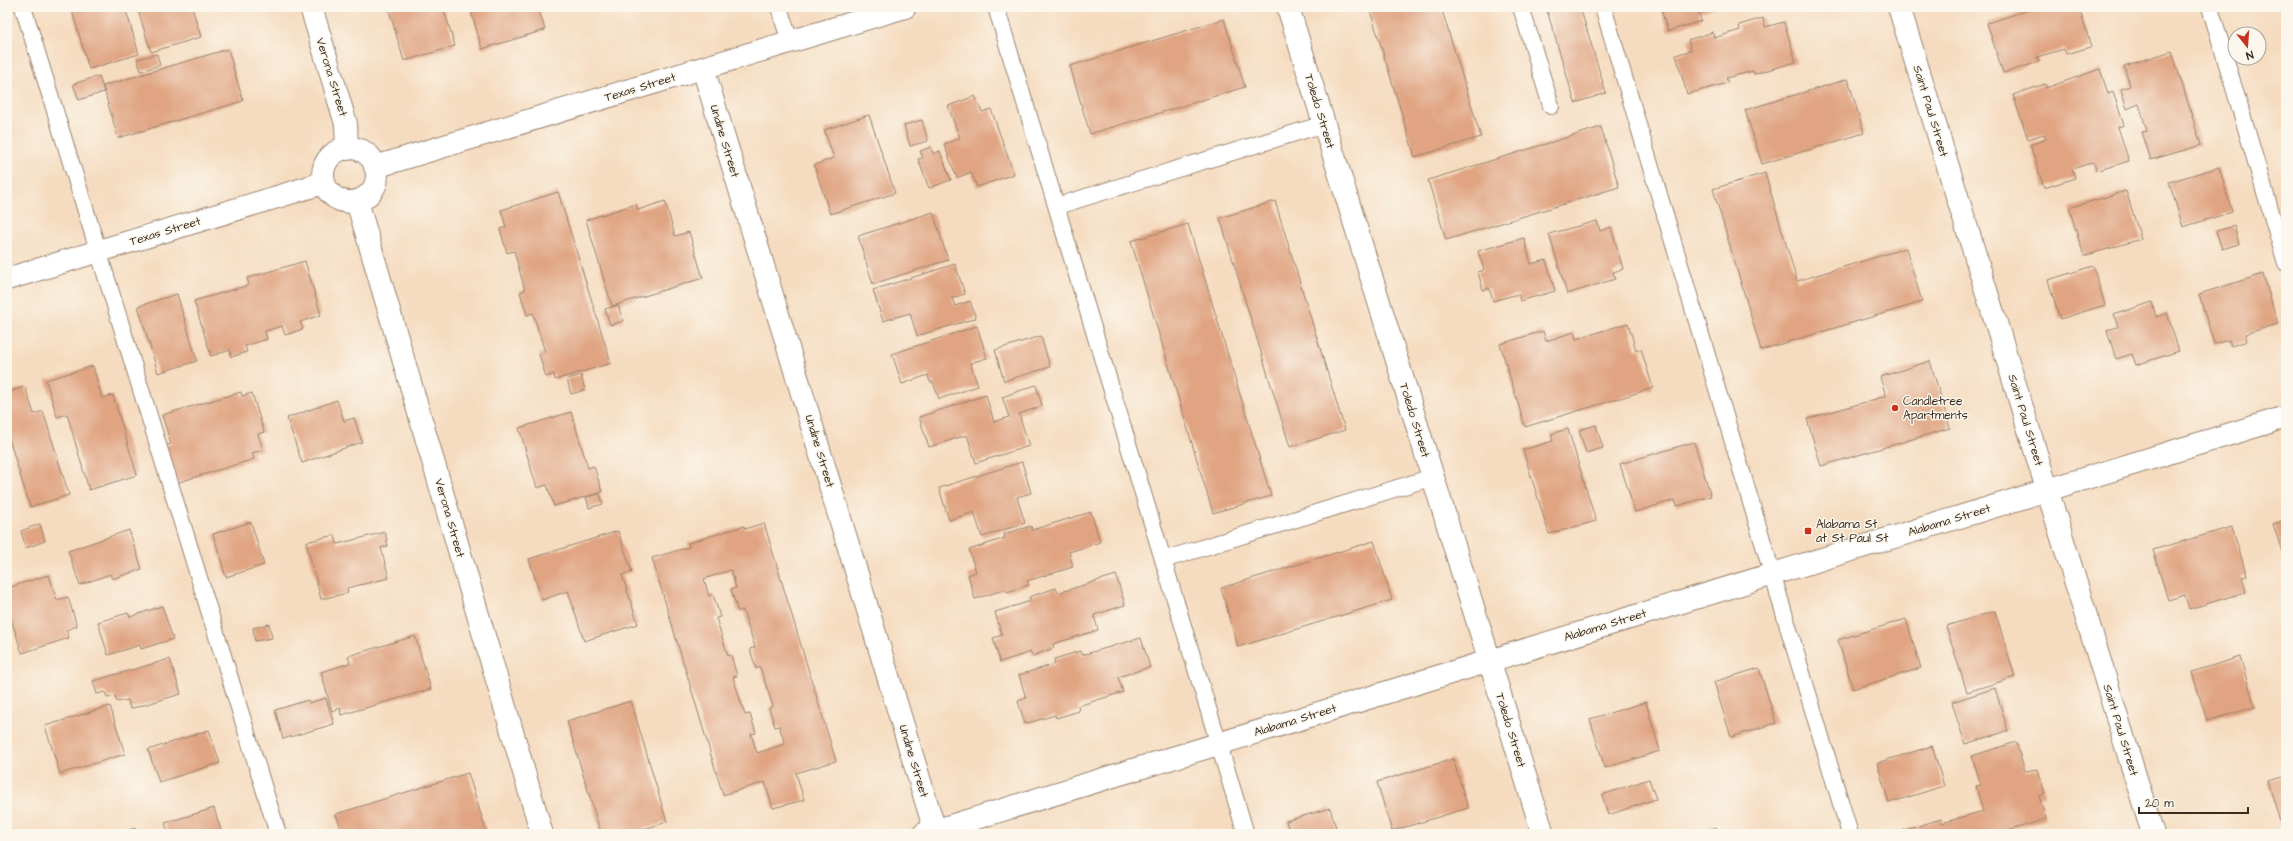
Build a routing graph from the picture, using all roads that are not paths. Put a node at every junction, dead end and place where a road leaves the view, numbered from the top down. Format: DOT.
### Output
graph roads {
  1 [pos="23,7"];
  2 [pos="311,7"];
  3 [pos="779,7"];
  4 [pos="905,7"];
  5 [pos="996,7"];
  6 [pos="1288,7"];
  7 [pos="1520,7"];
  8 [pos="1604,7"];
  9 [pos="1899,7"];
  10 [pos="2210,7"];
  11 [pos="790,42"];
  12 [pos="703,68"];
  13 [pos="1551,106"];
  14 [pos="1324,124"];
  15 [pos="347,149"];
  16 [pos="375,167"];
  17 [pos="323,182"];
  18 [pos="357,201"];
  19 [pos="1056,206"];
  20 [pos="98,251"];
  21 [pos="2286,263"];
  22 [pos="7,279"];
  23 [pos="2286,417"];
  24 [pos="1433,477"];
  25 [pos="2047,490"];
  26 [pos="1163,560"];
  27 [pos="1774,574"];
  28 [pos="1489,660"];
  29 [pos="1218,743"];
  30 [pos="932,833"];
  31 [pos="278,834"];
  32 [pos="542,834"];
  33 [pos="1246,834"];
  34 [pos="1543,834"];
  35 [pos="1850,834"];
  36 [pos="2153,834"];
  1 -- 20 [label="lane"];
  2 -- 15 [label="street, Verona Street"];
  3 -- 11 [label="lane"];
  4 -- 11 [label="street, Texas Street"];
  5 -- 19 [label="lane"];
  6 -- 14 [label="street, Toledo Street"];
  7 -- 13 [label="lane"];
  8 -- 27 [label="lane"];
  9 -- 25 [label="street, Saint Paul Street"];
  10 -- 21 [label="lane"];
  11 -- 12 [label="street, Texas Street"];
  12 -- 16 [label="street, Texas Street"];
  12 -- 30 [label="street, Undine Street"];
  14 -- 19 [label="lane"];
  14 -- 24 [label="street, Toledo Street"];
  15 -- 16 [label="street"];
  15 -- 17 [label="street"];
  16 -- 18 [label="street"];
  17 -- 18 [label="street"];
  17 -- 20 [label="street, Texas Street"];
  18 -- 32 [label="street, Verona Street"];
  19 -- 26 [label="lane"];
  20 -- 22 [label="street, Texas Street"];
  20 -- 31 [label="lane"];
  23 -- 25 [label="street, Alabama Street"];
  24 -- 26 [label="lane"];
  24 -- 28 [label="street, Toledo Street"];
  25 -- 27 [label="street, Alabama Street"];
  25 -- 36 [label="street, Saint Paul Street"];
  26 -- 29 [label="lane"];
  27 -- 28 [label="street, Alabama Street"];
  27 -- 35 [label="lane"];
  28 -- 29 [label="street, Alabama Street"];
  28 -- 34 [label="street, Toledo Street"];
  29 -- 30 [label="street, Alabama Street"];
  29 -- 33 [label="lane"];
}
